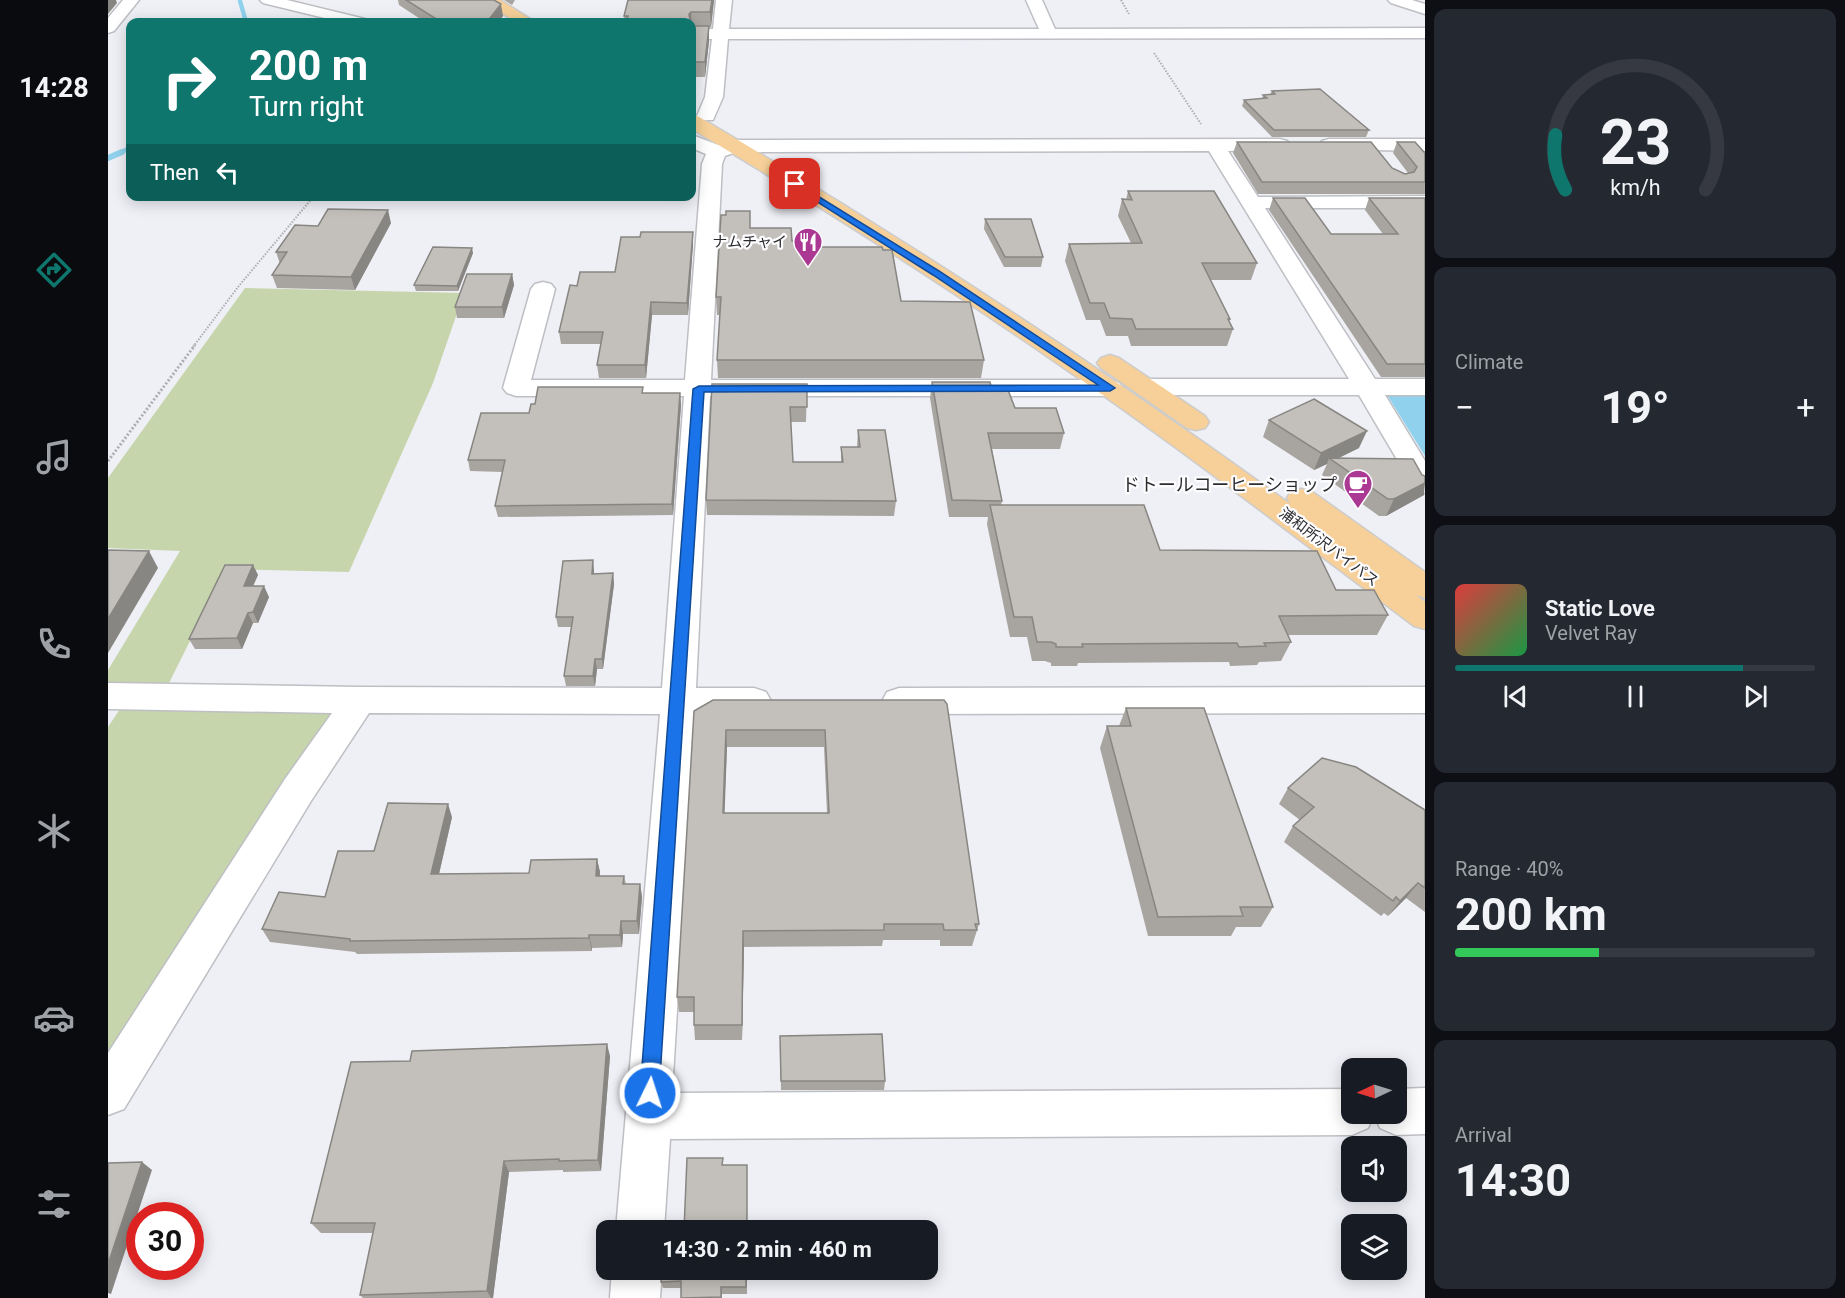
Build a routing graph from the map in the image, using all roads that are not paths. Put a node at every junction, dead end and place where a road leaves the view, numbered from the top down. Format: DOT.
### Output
graph roads {
  1 [pos="131,0"];
  2 [pos="268,0"];
  3 [pos="489,0"];
  4 [pos="516,0"];
  5 [pos="724,0"];
  6 [pos="1034,0"];
  7 [pos="1396,0"];
  8 [pos="1425,9"];
  9 [pos="543,17"];
  10 [pos="342,18"];
  11 [pos="520,18"];
  12 [pos="108,28"];
  13 [pos="1425,33"];
  14 [pos="696,34"];
  15 [pos="721,34"];
  16 [pos="1049,34"];
  17 [pos="696,114"];
  18 [pos="696,142"];
  19 [pos="1215,145"];
  20 [pos="1373,145"];
  21 [pos="1425,145"];
  22 [pos="736,148"];
  23 [pos="1387,162"];
  24 [pos="1251,202"];
  25 [pos="1425,202"];
  26 [pos="543,289"];
  27 [pos="1148,387"];
  28 [pos="1367,387"];
  29 [pos="1425,387"];
  30 [pos="1110,388"];
  31 [pos="699,389"];
  32 [pos="1425,484"];
  33 [pos="1425,587"];
  34 [pos="1425,618"];
  35 [pos="108,696"];
  36 [pos="359,700"];
  37 [pos="1425,700"];
  38 [pos="785,701"];
  39 [pos="869,701"];
  40 [pos="678,702"];
  41 [pos="108,1093"];
  42 [pos="1341,1112"];
  43 [pos="1407,1112"];
  44 [pos="1425,1112"];
  45 [pos="648,1116"];
  46 [pos="641,1220"];
  47 [pos="636,1280"];
  48 [pos="635,1298"];
  1 -- 12 [label="street"];
  2 -- 10 [label="street"];
  3 -- 11 [label="highway"];
  4 -- 9 [label="highway"];
  5 -- 15 [label="street"];
  6 -- 16 [label="street"];
  7 -- 8 [label="street"];
  13 -- 16 [label="street"];
  14 -- 15 [label="street"];
  15 -- 16 [label="street"];
  15 -- 17 [label="street"];
  17 -- 22 [label="highway, 浦和所沢バイパス"];
  18 -- 22 [label="street"];
  19 -- 20 [label="street"];
  19 -- 22 [label="street"];
  19 -- 24 [label="street"];
  20 -- 21 [label="street"];
  20 -- 23 [label="street"];
  22 -- 27 [label="highway, 浦和所沢バイパス"];
  22 -- 30 [label="highway, 浦和所沢バイパス"];
  22 -- 31 [label="street"];
  24 -- 25 [label="street"];
  24 -- 28 [label="street"];
  26 -- 31 [label="street"];
  27 -- 28 [label="street"];
  27 -- 33 [label="highway, 浦和所沢バイパス"];
  28 -- 29 [label="street"];
  28 -- 32 [label="street"];
  30 -- 31 [label="street"];
  30 -- 34 [label="highway, 浦和所沢バイパス"];
  31 -- 40 [label="street"];
  35 -- 36 [label="street"];
  36 -- 40 [label="street"];
  36 -- 41 [label="street"];
  37 -- 39 [label="street"];
  38 -- 40 [label="street"];
  40 -- 45 [label="street"];
  42 -- 45 [label="street"];
  43 -- 44 [label="street"];
  45 -- 46 [label="street"];
  47 -- 48 [label="street"];
}
